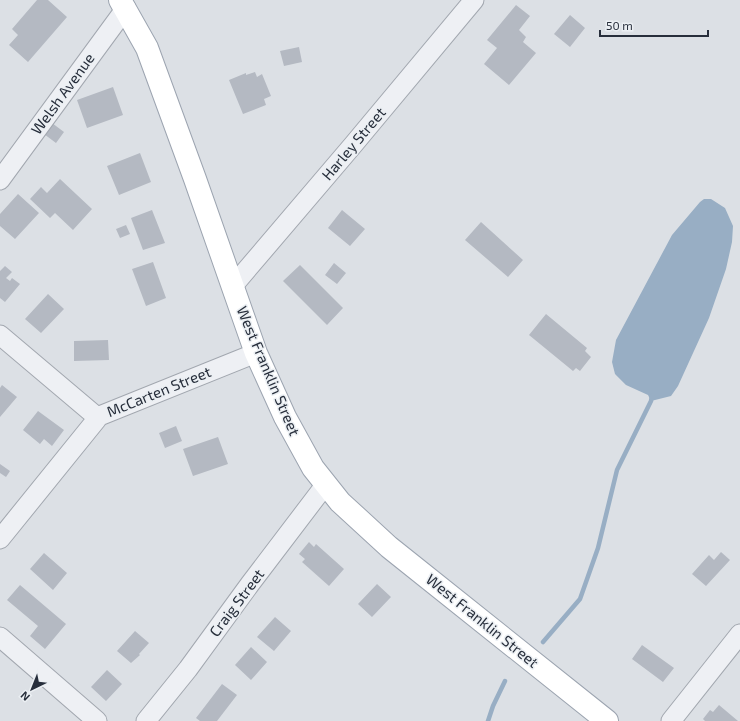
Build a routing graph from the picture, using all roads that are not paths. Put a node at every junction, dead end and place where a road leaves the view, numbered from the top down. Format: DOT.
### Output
graph roads {
  1 [pos="474,0"];
  2 [pos="123,4"];
  3 [pos="0,180"];
  4 [pos="232,287"];
  5 [pos="0,335"];
  6 [pos="256,353"];
  7 [pos="97,416"];
  8 [pos="326,484"];
  9 [pos="0,539"];
  10 [pos="740,634"];
  11 [pos="0,637"];
  12 [pos="97,721"];
  13 [pos="146,721"];
  14 [pos="607,721"];
  15 [pos="671,721"];
  1 -- 4 [label="street, Harley Street"];
  2 -- 3 [label="street, Welsh Avenue"];
  2 -- 4 [label="main road, West Franklin Street"];
  4 -- 6 [label="main road, West Franklin Street"];
  5 -- 7 [label="street"];
  6 -- 7 [label="street, McCarten Street"];
  6 -- 8 [label="main road, West Franklin Street"];
  7 -- 9 [label="street, McCarten Street"];
  8 -- 13 [label="street, Craig Street"];
  8 -- 14 [label="main road, West Franklin Street"];
  10 -- 15 [label="street"];
  11 -- 12 [label="street"];
}
